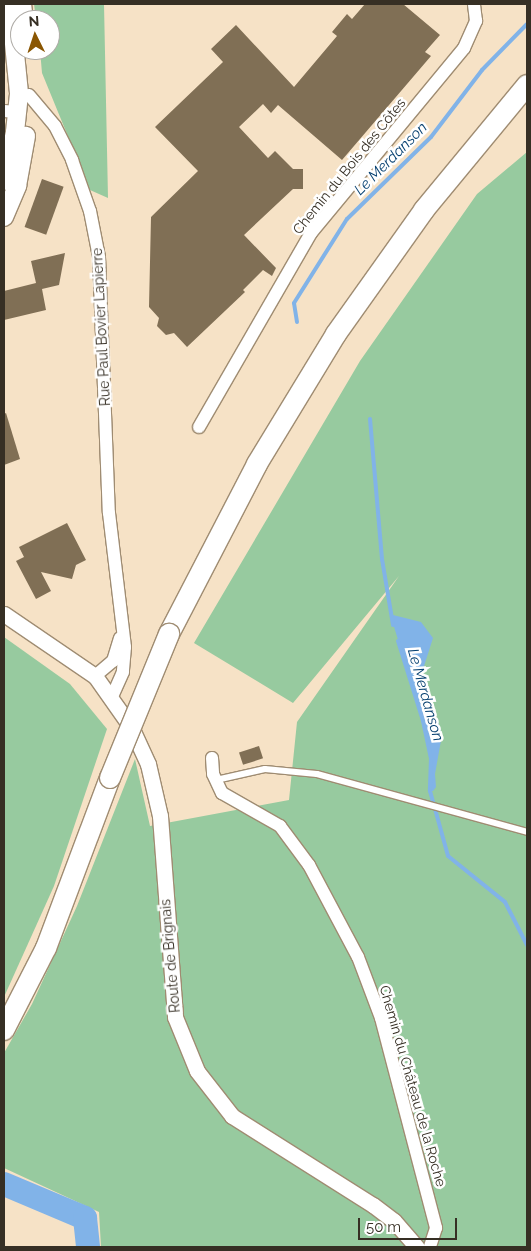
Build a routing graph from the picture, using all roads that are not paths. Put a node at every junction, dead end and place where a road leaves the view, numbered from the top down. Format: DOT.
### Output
graph roads {
  1 [pos="474,4"];
  2 [pos="19,60"];
  3 [pos="27,60"];
  4 [pos="527,85"];
  5 [pos="29,95"];
  6 [pos="10,111"];
  7 [pos="4,181"];
  8 [pos="4,217"];
  9 [pos="199,427"];
  10 [pos="4,614"];
  11 [pos="123,621"];
  12 [pos="95,676"];
  13 [pos="112,697"];
  14 [pos="212,758"];
  15 [pos="216,780"];
  16 [pos="527,832"];
  17 [pos="4,1030"];
  18 [pos="417,1247"];
  19 [pos="430,1247"];
  1 -- 9 [label="street, Chemin du Bois des Côtes"];
  2 -- 6 [label="main road"];
  3 -- 5 [label="main road"];
  4 -- 17 [label="highway, bridge"];
  5 -- 8 [label="main road"];
  5 -- 11 [label="street, Rue Paul Bovier Lapierre"];
  6 -- 7 [label="main road"];
  10 -- 12 [label="street, Route de Brignais"];
  11 -- 12 [label="street, Rue Paul Bovier Lapierre"];
  11 -- 13 [label="street, Rue Paul Bovier Lapierre"];
  12 -- 13 [label="street, Route de Brignais"];
  13 -- 18 [label="street, Route de Brignais"];
  14 -- 15 [label="street, Chemin du Château de la Roche"];
  15 -- 16 [label="lane"];
  15 -- 19 [label="street, Chemin du Château de la Roche"];
}
